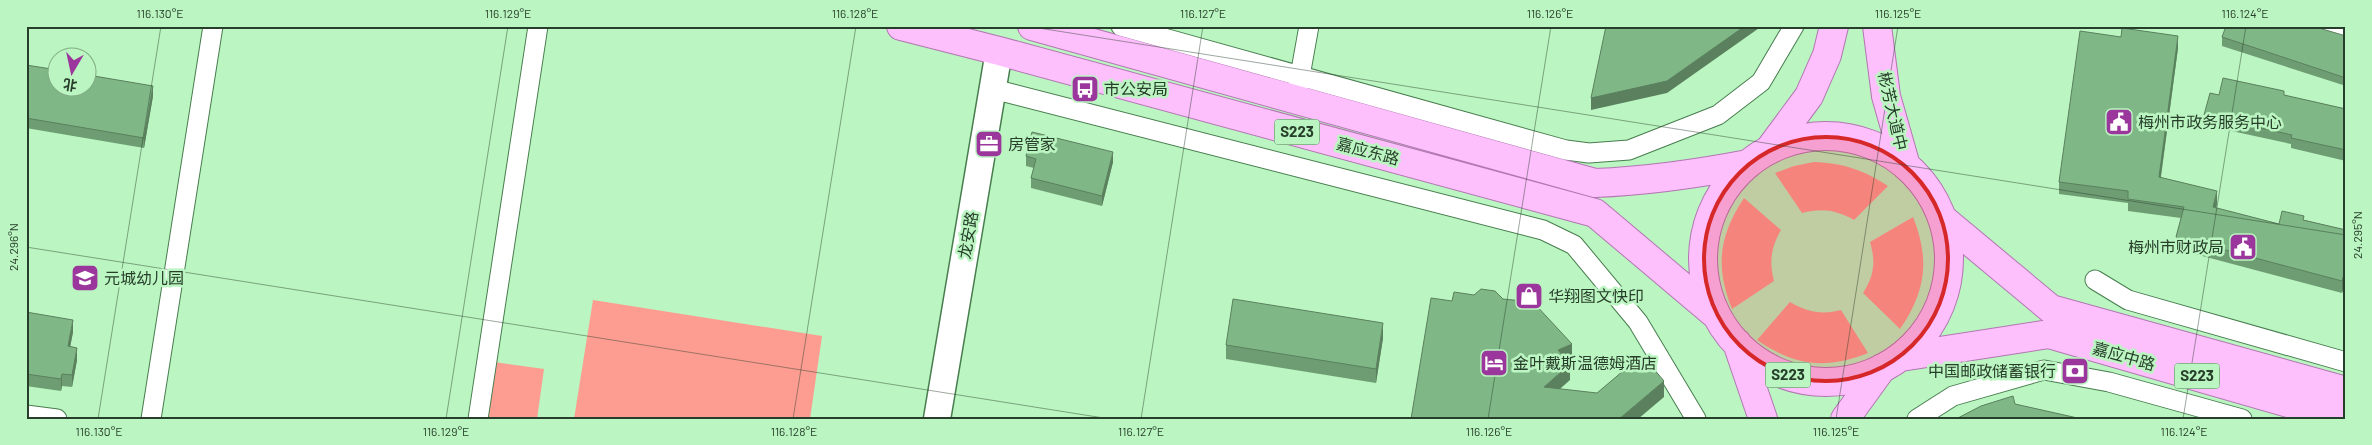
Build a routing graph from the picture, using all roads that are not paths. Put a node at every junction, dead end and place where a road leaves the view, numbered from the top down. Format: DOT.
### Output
graph roads {
  1 [pos="213,26"];
  2 [pos="538,26"];
  3 [pos="901,26"];
  4 [pos="1032,26"];
  5 [pos="1121,26"];
  6 [pos="1309,26"];
  7 [pos="1794,26"];
  8 [pos="1834,26"];
  9 [pos="1877,26"];
  10 [pos="2322,26"];
  11 [pos="2346,34"];
  12 [pos="999,51"];
  13 [pos="1298,88"];
  14 [pos="993,89"];
  15 [pos="1758,157"];
  16 [pos="1906,166"];
  17 [pos="1942,219"];
  18 [pos="2095,280"];
  19 [pos="1716,315"];
  20 [pos="1737,343"];
  21 [pos="2346,362"];
  22 [pos="1891,363"];
  23 [pos="2345,389"];
  24 [pos="26,414"];
  25 [pos="57,419"];
  26 [pos="151,419"];
  27 [pos="478,419"];
  28 [pos="937,419"];
  29 [pos="1696,419"];
  30 [pos="1763,419"];
  31 [pos="1845,419"];
  32 [pos="1917,419"];
  33 [pos="2242,419"];
  34 [pos="2344,419"];
  1 -- 26 [label="street"];
  2 -- 27 [label="street"];
  3 -- 12 [label="main road, 嘉应东路 / S223"];
  4 -- 13 [label="main road, 嘉应东路 / S223"];
  5 -- 13 [label="street"];
  6 -- 13 [label="street"];
  7 -- 13 [label="street"];
  8 -- 15 [label="main road"];
  9 -- 16 [label="main road, 彬芳大道中"];
  10 -- 11 [label="street"];
  12 -- 14 [label="street, 龙安路"];
  12 -- 19 [label="main road, 嘉应东路 / S223"];
  13 -- 15 [label="main road, 嘉应东路 / S223"];
  14 -- 28 [label="street, 龙安路"];
  14 -- 29 [label="street"];
  15 -- 16 [label="main road, S223"];
  15 -- 19 [label="main road"];
  16 -- 17 [label="main road, S223"];
  17 -- 22 [label="main road"];
  17 -- 23 [label="main road, 嘉应中路 / S223"];
  18 -- 21 [label="street"];
  19 -- 20 [label="main road, S223"];
  20 -- 22 [label="main road, S223"];
  20 -- 30 [label="main road"];
  22 -- 31 [label="main road"];
  22 -- 34 [label="main road, 嘉应中路 / S223"];
  24 -- 25 [label="street"];
  32 -- 33 [label="street"];
}
